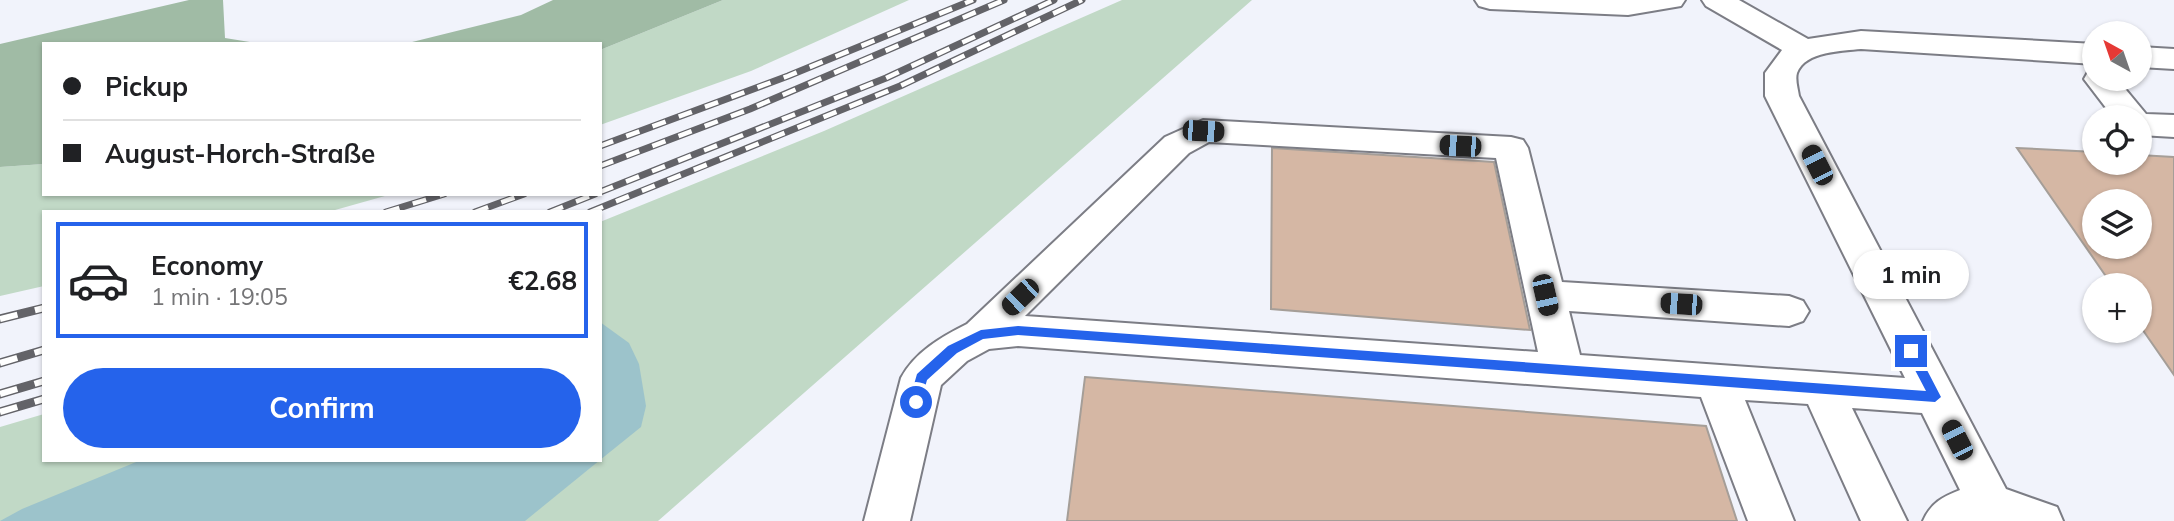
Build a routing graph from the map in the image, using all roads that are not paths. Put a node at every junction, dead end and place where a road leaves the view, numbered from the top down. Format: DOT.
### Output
graph roads {
  1 [pos="1490,0"];
  2 [pos="1670,0"];
  3 [pos="1717,0"];
  4 [pos="1805,50"];
  5 [pos="2152,58"];
  6 [pos="2174,59"];
  7 [pos="2082,64"];
  8 [pos="2152,125"];
  9 [pos="2174,126"];
  10 [pos="1545,295"];
  11 [pos="1789,311"];
  12 [pos="981,335"];
  13 [pos="1563,370"];
  14 [pos="1716,382"];
  15 [pos="1822,389"];
  16 [pos="1935,397"];
  17 [pos="1991,505"];
  18 [pos="887,521"];
  19 [pos="1771,521"];
  20 [pos="1884,521"];
  21 [pos="1945,521"];
  22 [pos="2040,521"];
  1 -- 2 [label="street"];
  3 -- 4 [label="street"];
  4 -- 7 [label="street"];
  4 -- 16 [label="street"];
  5 -- 6 [label="street"];
  8 -- 9 [label="street"];
  10 -- 11 [label="street"];
  10 -- 12 [label="street"];
  10 -- 13 [label="street"];
  12 -- 13 [label="street"];
  12 -- 18 [label="street"];
  13 -- 14 [label="street"];
  14 -- 15 [label="street"];
  14 -- 19 [label="street"];
  15 -- 16 [label="street"];
  15 -- 20 [label="street"];
  16 -- 17 [label="street"];
  17 -- 21 [label="street"];
  17 -- 22 [label="street"];
}
